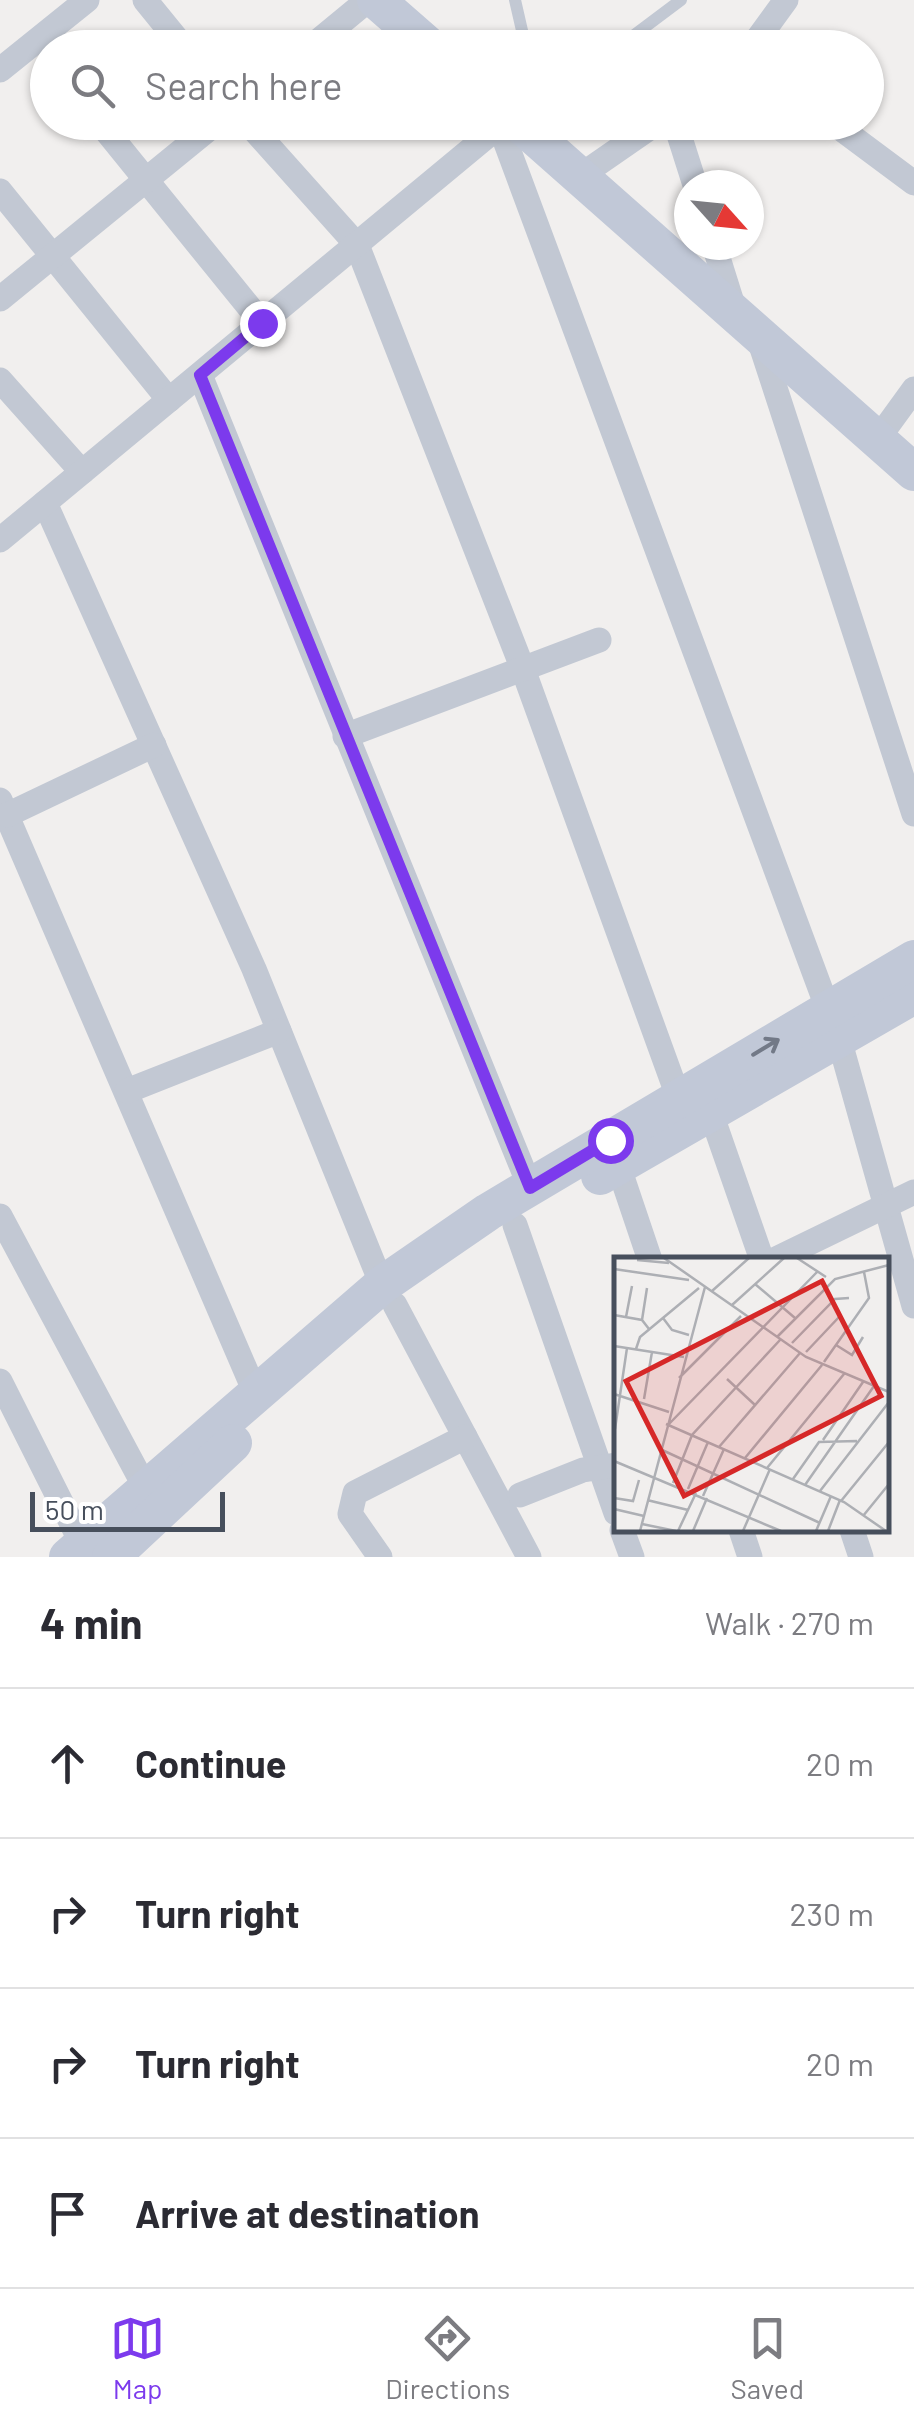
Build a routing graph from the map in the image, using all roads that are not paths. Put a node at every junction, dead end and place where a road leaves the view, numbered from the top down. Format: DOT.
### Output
graph roads {
  1 [pos="87,0"];
  2 [pos="146,0"];
  3 [pos="372,0"];
  4 [pos="515,0"];
  5 [pos="681,0"];
  6 [pos="786,0"];
  7 [pos="60,30"];
  8 [pos="170,30"];
  9 [pos="333,30"];
  10 [pos="409,30"];
  11 [pos="522,30"];
  12 [pos="642,30"];
  13 [pos="764,30"];
  14 [pos="30,56"];
  15 [pos="0,70"];
  16 [pos="114,140"];
  17 [pos="195,140"];
  18 [pos="262,140"];
  19 [pos="487,140"];
  20 [pos="513,140"];
  21 [pos="529,140"];
  22 [pos="632,140"];
  23 [pos="680,140"];
  24 [pos="856,140"];
  25 [pos="689,170"];
  26 [pos="580,176"];
  27 [pos="146,180"];
  28 [pos="914,183"];
  29 [pos="0,192"];
  30 [pos="357,245"];
  31 [pos="52,256"];
  32 [pos="720,260"];
  33 [pos="0,299"];
  34 [pos="262,323"];
  35 [pos="746,324"];
  36 [pos="200,375"];
  37 [pos="0,380"];
  38 [pos="914,389"];
  39 [pos="168,400"];
  40 [pos="877,440"];
  41 [pos="82,472"];
  42 [pos="914,472"];
  43 [pos="46,503"];
  44 [pos="0,540"];
  45 [pos="599,640"];
  46 [pos="524,672"];
  47 [pos="345,736"];
  48 [pos="154,746"];
  49 [pos="3,807"];
  50 [pos="914,814"];
  51 [pos="914,959"];
  52 [pos="914,995"];
  53 [pos="833,1025"];
  54 [pos="279,1031"];
  55 [pos="127,1091"];
  56 [pos="697,1100"];
  57 [pos="618,1165"];
  58 [pos="530,1188"];
  59 [pos="914,1192"];
  60 [pos="886,1202"];
  61 [pos="0,1216"];
  62 [pos="516,1225"];
  63 [pos="649,1257"];
  64 [pos="761,1257"];
  65 [pos="780,1257"];
  66 [pos="389,1295"];
  67 [pos="914,1306"];
  68 [pos="0,1382"];
  69 [pos="255,1392"];
  70 [pos="465,1436"];
  71 [pos="609,1468"];
  72 [pos="145,1488"];
  73 [pos="520,1495"];
  74 [pos="614,1500"];
  75 [pos="623,1532"];
  76 [pos="741,1532"];
  77 [pos="853,1532"];
  78 [pos="87,1553"];
  79 [pos="380,1557"];
  80 [pos="529,1557"];
  81 [pos="632,1557"];
  82 [pos="750,1557"];
  83 [pos="861,1557"];
  1 -- 7 [label="street"];
  2 -- 8 [label="street"];
  3 -- 9 [label="street"];
  3 -- 10 [label="main road"];
  4 -- 11 [label="lane"];
  5 -- 12 [label="lane"];
  6 -- 13 [label="street"];
  14 -- 15 [label="street"];
  16 -- 27 [label="street"];
  17 -- 27 [label="street"];
  18 -- 30 [label="street"];
  19 -- 30 [label="street"];
  20 -- 53 [label="street"];
  21 -- 26 [label="main road"];
  22 -- 26 [label="street"];
  23 -- 25 [label="street"];
  24 -- 28 [label="street"];
  26 -- 35 [label="main road"];
  27 -- 31 [label="street"];
  27 -- 34 [label="street"];
  29 -- 31 [label="street"];
  30 -- 34 [label="street"];
  30 -- 46 [label="street"];
  31 -- 33 [label="street"];
  31 -- 39 [label="street"];
  32 -- 35 [label="street"];
  34 -- 36 [label="street"];
  35 -- 40 [label="main road"];
  35 -- 50 [label="street"];
  36 -- 39 [label="street"];
  36 -- 47 [label="street"];
  37 -- 41 [label="street"];
  38 -- 40 [label="street"];
  39 -- 41 [label="street"];
  40 -- 42 [label="main road"];
  41 -- 43 [label="street"];
  43 -- 44 [label="street"];
  43 -- 48 [label="street"];
  45 -- 46 [label="street"];
  46 -- 47 [label="street"];
  46 -- 56 [label="street"];
  47 -- 58 [label="street"];
  48 -- 49 [label="street"];
  48 -- 54 [label="street"];
  49 -- 55 [label="street"];
  51 -- 53 [label="main road"];
  52 -- 53 [label="main road"];
  53 -- 56 [label="main road"];
  53 -- 60 [label="street"];
  54 -- 55 [label="street"];
  54 -- 66 [label="street"];
  55 -- 69 [label="street"];
  56 -- 57 [label="main road"];
  56 -- 58 [label="main road"];
  56 -- 64 [label="street"];
  57 -- 62 [label="main road"];
  57 -- 63 [label="street"];
  58 -- 66 [label="main road"];
  59 -- 60 [label="street"];
  60 -- 65 [label="street"];
  60 -- 67 [label="street"];
  61 -- 72 [label="street"];
  62 -- 66 [label="main road"];
  62 -- 71 [label="street"];
  66 -- 69 [label="main road"];
  66 -- 70 [label="street"];
  66 -- 78 [label="main road"];
  68 -- 78 [label="street"];
  69 -- 72 [label="main road"];
  70 -- 79 [label="street"];
  70 -- 80 [label="street"];
  71 -- 73 [label="street"];
  71 -- 74 [label="street"];
  72 -- 78 [label="main road"];
  75 -- 81 [label="street"];
  76 -- 82 [label="street"];
  77 -- 83 [label="street"];
}
